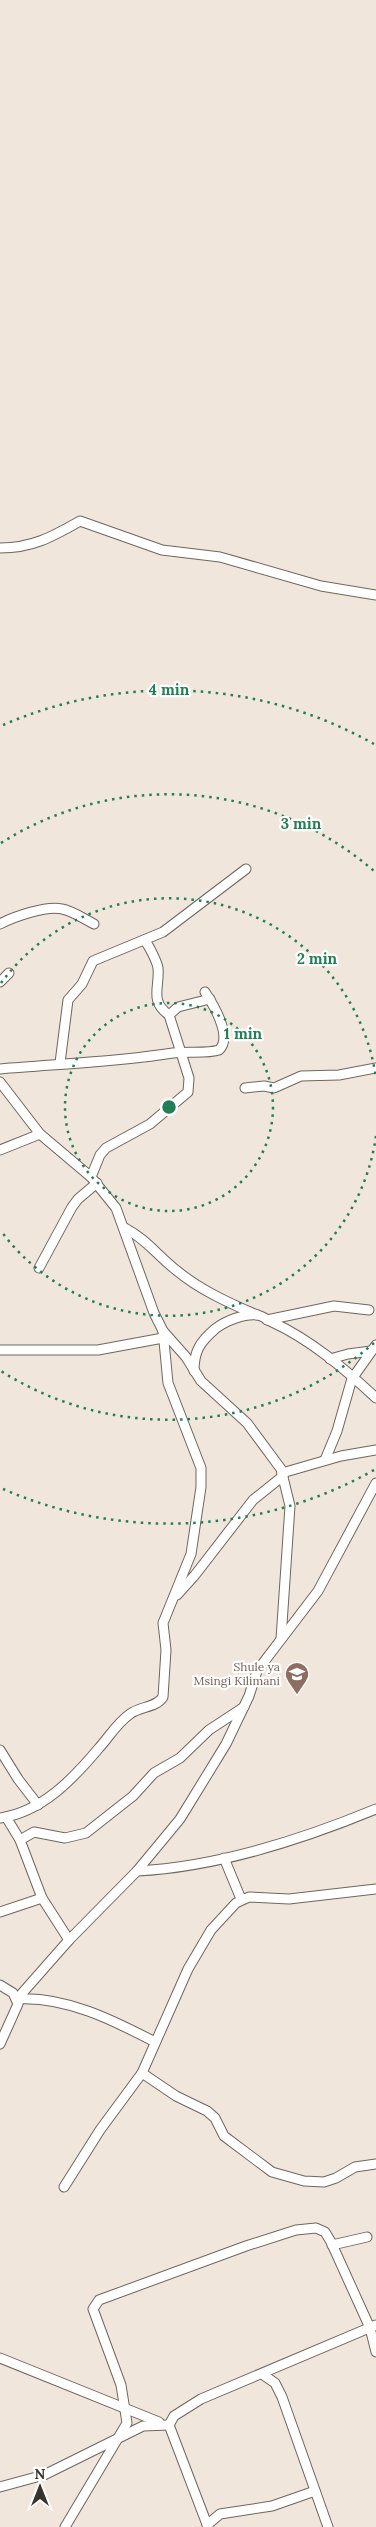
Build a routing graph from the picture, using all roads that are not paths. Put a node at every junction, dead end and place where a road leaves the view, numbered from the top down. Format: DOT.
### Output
graph roads {
  1 [pos="0,548"];
  2 [pos="376,595"];
  3 [pos="246,869"];
  4 [pos="0,924"];
  5 [pos="94,924"];
  6 [pos="144,940"];
  7 [pos="9,973"];
  8 [pos="0,982"];
  9 [pos="169,1015"];
  10 [pos="182,1053"];
  11 [pos="60,1063"];
  12 [pos="376,1068"];
  13 [pos="0,1069"];
  14 [pos="0,1082"];
  15 [pos="245,1088"];
  16 [pos="40,1134"];
  17 [pos="0,1150"];
  18 [pos="94,1180"];
  19 [pos="125,1228"];
  20 [pos="39,1268"];
  21 [pos="369,1310"];
  22 [pos="258,1315"];
  23 [pos="267,1320"];
  24 [pos="163,1334"];
  25 [pos="0,1350"];
  26 [pos="373,1350"];
  27 [pos="330,1359"];
  28 [pos="194,1371"];
  29 [pos="353,1376"];
  30 [pos="376,1398"];
  31 [pos="376,1450"];
  32 [pos="325,1460"];
  33 [pos="283,1475"];
  34 [pos="376,1483"];
  35 [pos="169,1604"];
  36 [pos="281,1639"];
  37 [pos="244,1707"];
  38 [pos="0,1750"];
  39 [pos="38,1805"];
  40 [pos="376,1809"];
  41 [pos="3,1817"];
  42 [pos="20,1840"];
  43 [pos="224,1858"];
  44 [pos="137,1871"];
  45 [pos="376,1889"];
  46 [pos="42,1898"];
  47 [pos="241,1899"];
  48 [pos="0,1912"];
  49 [pos="69,1940"];
  50 [pos="0,1985"];
  51 [pos="17,1999"];
  52 [pos="155,2042"];
  53 [pos="0,2044"];
  54 [pos="142,2073"];
  55 [pos="376,2164"];
  56 [pos="64,2187"];
  57 [pos="368,2238"];
  58 [pos="332,2245"];
  59 [pos="373,2327"];
  60 [pos="376,2352"];
  61 [pos="0,2358"];
  62 [pos="262,2374"];
  63 [pos="127,2410"];
  64 [pos="169,2425"];
  65 [pos="121,2437"];
  66 [pos="0,2487"];
  67 [pos="315,2490"];
  68 [pos="208,2526"];
  69 [pos="65,2527"];
  70 [pos="328,2527"];
  1 -- 2 [label="street"];
  3 -- 6 [label="street"];
  4 -- 5 [label="street"];
  6 -- 9 [label="street"];
  6 -- 11 [label="street"];
  7 -- 8 [label="street"];
  9 -- 10 [label="street"];
  9 -- 10 [label="street"];
  10 -- 11 [label="street"];
  10 -- 18 [label="street"];
  11 -- 13 [label="street"];
  12 -- 15 [label="street"];
  14 -- 16 [label="street"];
  16 -- 17 [label="street"];
  16 -- 18 [label="street"];
  18 -- 19 [label="street"];
  18 -- 20 [label="street"];
  19 -- 22 [label="street"];
  19 -- 24 [label="street"];
  21 -- 23 [label="street"];
  22 -- 23 [label="street"];
  22 -- 28 [label="street"];
  23 -- 27 [label="street"];
  24 -- 25 [label="street"];
  24 -- 28 [label="street"];
  24 -- 35 [label="street"];
  26 -- 27 [label="street"];
  26 -- 29 [label="street"];
  27 -- 29 [label="street"];
  28 -- 33 [label="street"];
  29 -- 30 [label="street"];
  29 -- 32 [label="street"];
  31 -- 32 [label="street"];
  32 -- 33 [label="street"];
  33 -- 35 [label="street"];
  33 -- 36 [label="street"];
  34 -- 36 [label="street"];
  35 -- 39 [label="street"];
  36 -- 37 [label="street"];
  37 -- 42 [label="street"];
  37 -- 44 [label="street"];
  38 -- 39 [label="street"];
  39 -- 41 [label="street"];
  40 -- 43 [label="street"];
  41 -- 42 [label="street"];
  42 -- 46 [label="street"];
  43 -- 44 [label="street"];
  43 -- 47 [label="street"];
  44 -- 49 [label="street"];
  45 -- 47 [label="street"];
  46 -- 48 [label="street"];
  46 -- 49 [label="street"];
  47 -- 52 [label="street"];
  49 -- 51 [label="street"];
  50 -- 51 [label="street"];
  51 -- 52 [label="street"];
  51 -- 53 [label="street"];
  52 -- 54 [label="street"];
  54 -- 55 [label="street"];
  54 -- 56 [label="street"];
  57 -- 58 [label="street"];
  58 -- 59 [label="street"];
  58 -- 63 [label="street"];
  59 -- 60 [label="street"];
  59 -- 62 [label="street"];
  61 -- 63 [label="street"];
  62 -- 64 [label="street"];
  62 -- 67 [label="street"];
  63 -- 64 [label="street"];
  63 -- 65 [label="street"];
  64 -- 65 [label="street"];
  64 -- 68 [label="street"];
  65 -- 66 [label="street"];
  65 -- 69 [label="street"];
  67 -- 68 [label="street"];
  67 -- 70 [label="street"];
}
